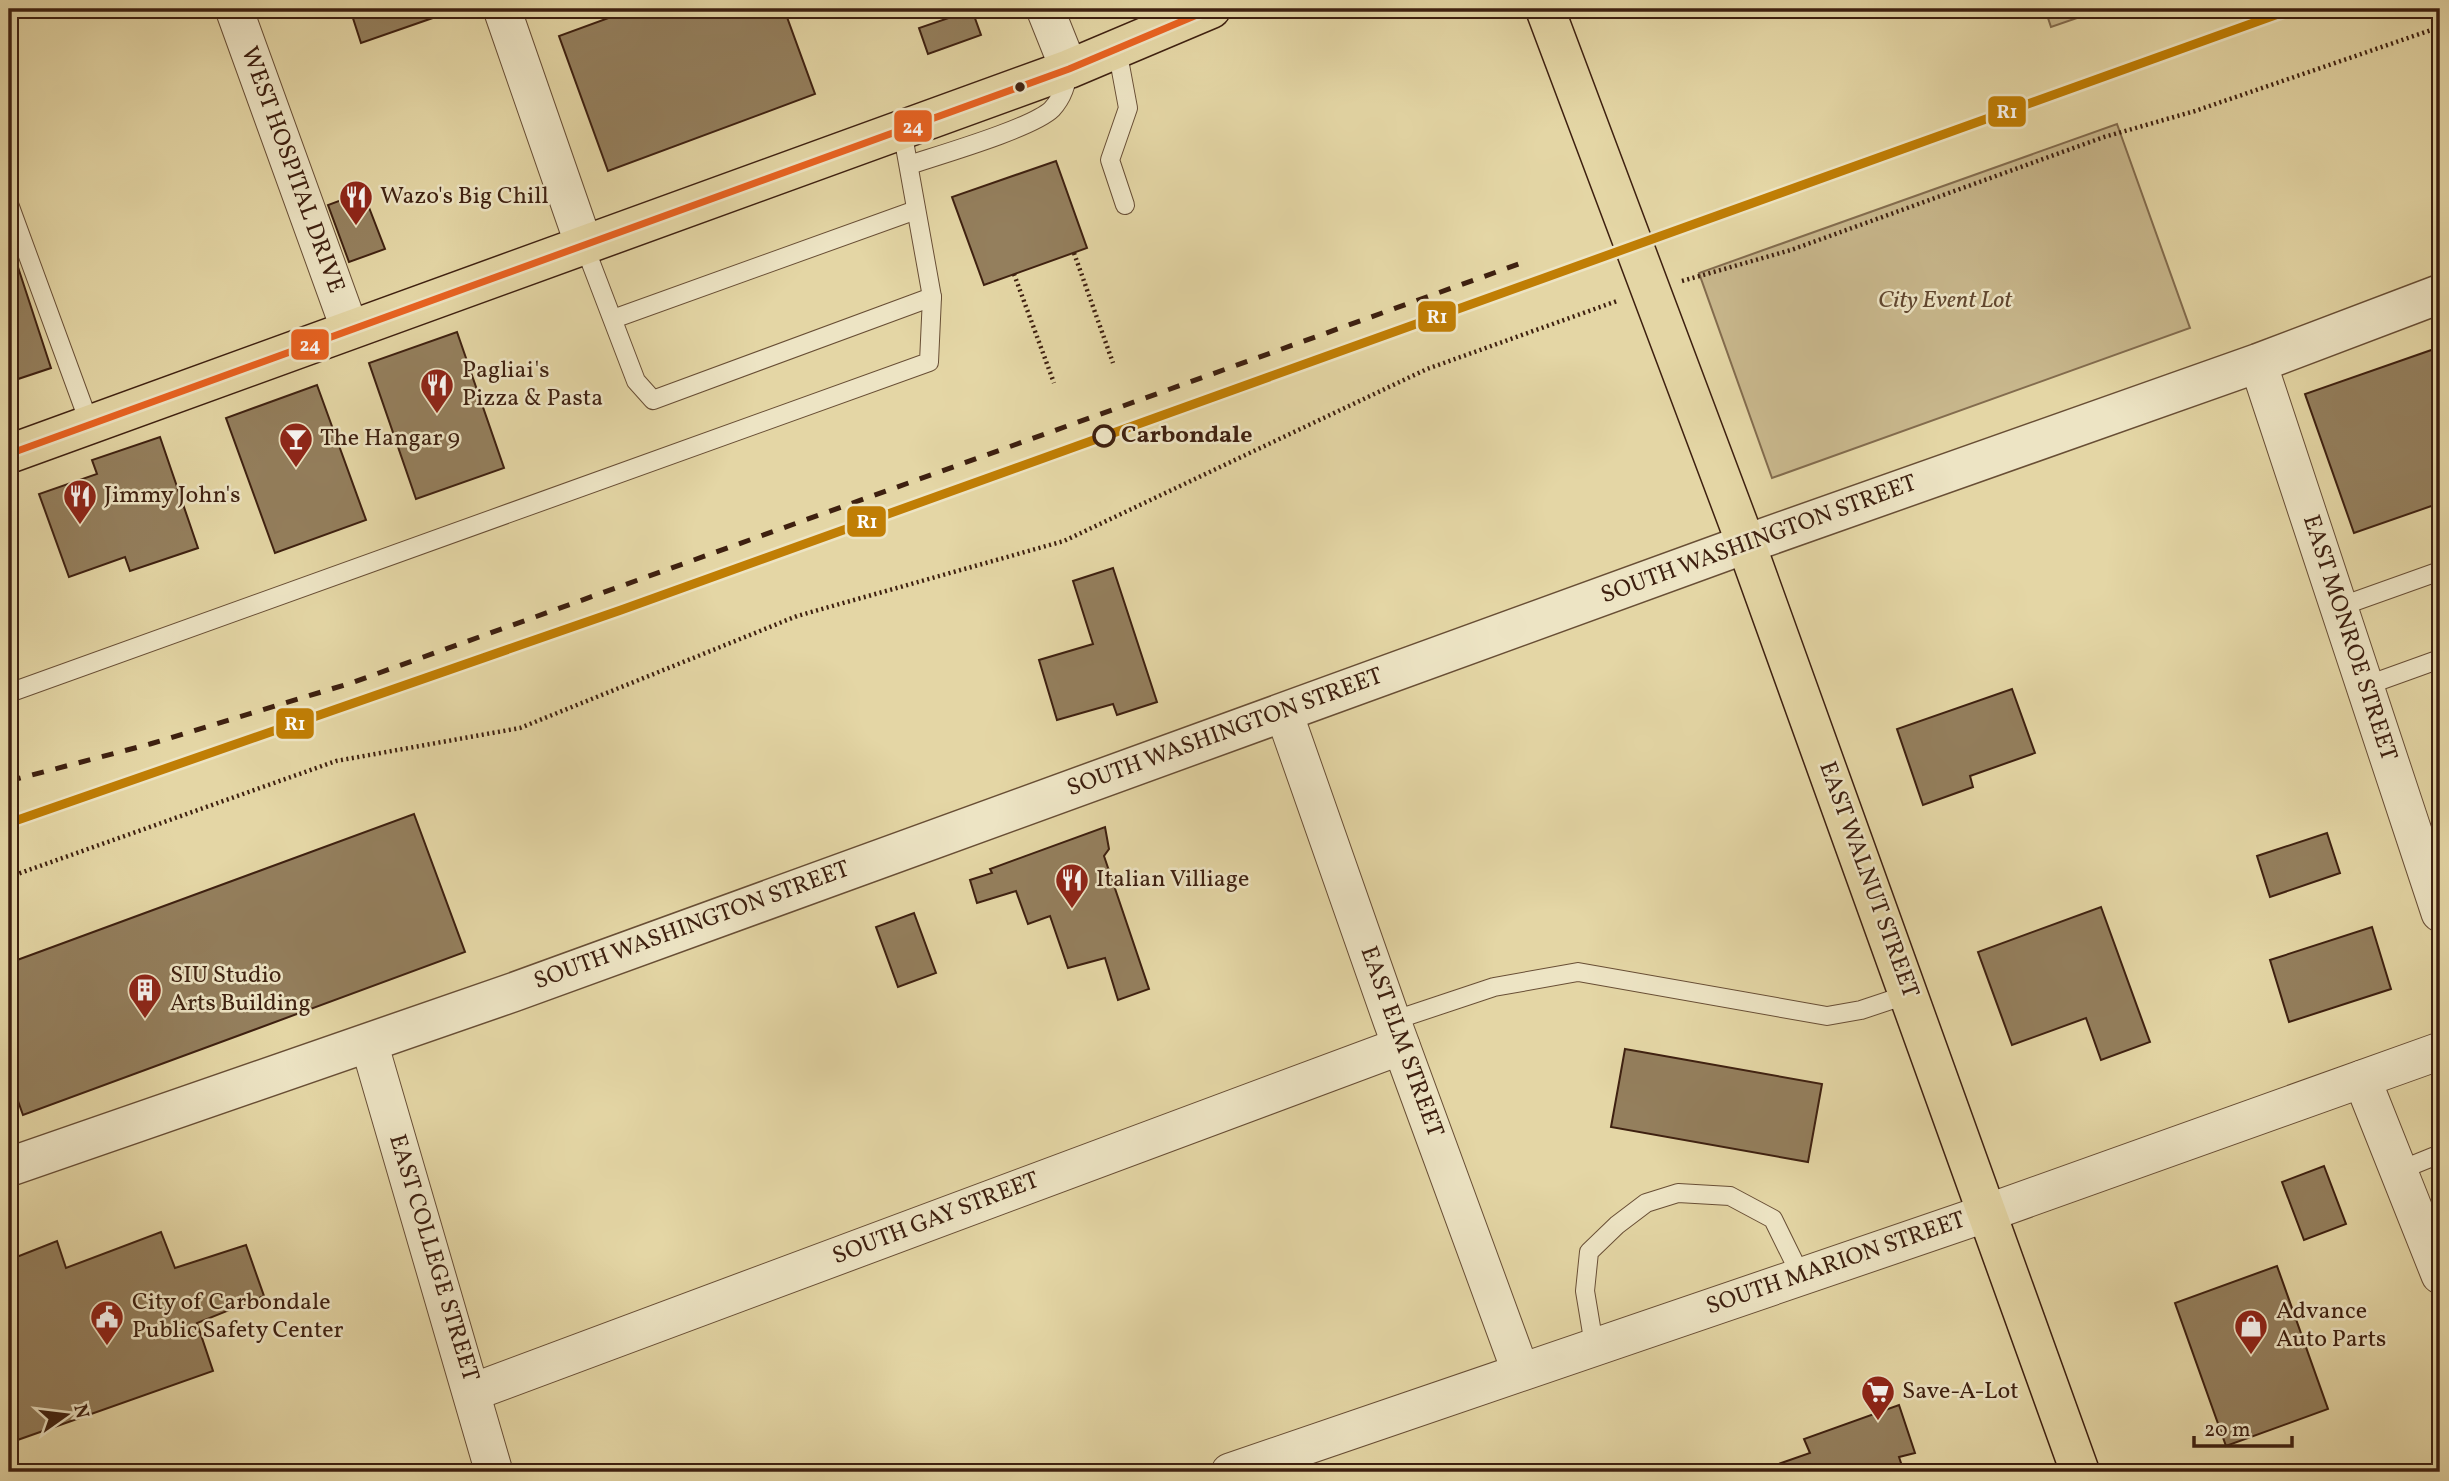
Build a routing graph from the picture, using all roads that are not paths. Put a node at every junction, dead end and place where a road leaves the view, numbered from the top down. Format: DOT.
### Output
graph roads {
  1 [pos="234,9"];
  2 [pos="502,9"];
  3 [pos="1045,9"];
  4 [pos="1211,9"];
  5 [pos="1545,9"];
  6 [pos="1117,49"];
  7 [pos="1069,69"];
  8 [pos="905,148"];
  9 [pos="9,204"];
  10 [pos="1125,205"];
  11 [pos="916,210"];
  12 [pos="584,245"];
  13 [pos="2440,294"];
  14 [pos="932,297"];
  15 [pos="613,320"];
  16 [pos="350,330"];
  17 [pos="2258,363"];
  18 [pos="90,425"];
  19 [pos="9,454"];
  20 [pos="1746,544"];
  21 [pos="2440,571"];
  22 [pos="2339,607"];
  23 [pos="2440,659"];
  24 [pos="2365,686"];
  25 [pos="9,693"];
  26 [pos="1283,713"];
  27 [pos="2440,913"];
  28 [pos="1909,994"];
  29 [pos="1396,1034"];
  30 [pos="369,1043"];
  31 [pos="2440,1051"];
  32 [pos="2361,1079"];
  33 [pos="2440,1154"];
  34 [pos="9,1167"];
  35 [pos="2398,1171"];
  36 [pos="1987,1213"];
  37 [pos="2440,1275"];
  38 [pos="1801,1276"];
  39 [pos="1594,1345"];
  40 [pos="1520,1370"];
  41 [pos="472,1392"];
  42 [pos="1299,1461"];
  43 [pos="494,1472"];
  44 [pos="1230,1472"];
  45 [pos="2080,1472"];
  1 -- 16 [label="street, WEST HOSPITAL DRIVE"];
  2 -- 12 [label="street"];
  3 -- 7 [label="street"];
  4 -- 6 [label="highway"];
  5 -- 20 [label="highway, EAST WALNUT STREET"];
  6 -- 7 [label="highway"];
  6 -- 10 [label="lane"];
  7 -- 8 [label="highway"];
  8 -- 11 [label="lane"];
  8 -- 12 [label="highway"];
  9 -- 18 [label="lane"];
  11 -- 14 [label="lane"];
  11 -- 15 [label="lane"];
  12 -- 15 [label="lane"];
  12 -- 16 [label="highway"];
  13 -- 17 [label="street, SOUTH WASHINGTON STREET"];
  14 -- 15 [label="lane"];
  14 -- 25 [label="lane"];
  16 -- 18 [label="highway"];
  17 -- 20 [label="street, SOUTH WASHINGTON STREET"];
  17 -- 22 [label="street, EAST MONROE STREET"];
  18 -- 19 [label="highway"];
  20 -- 26 [label="street, SOUTH WASHINGTON STREET"];
  20 -- 28 [label="highway, EAST WALNUT STREET"];
  21 -- 22 [label="lane"];
  22 -- 24 [label="street, EAST MONROE STREET"];
  23 -- 24 [label="lane"];
  24 -- 27 [label="street, EAST MONROE STREET"];
  26 -- 29 [label="street, EAST ELM STREET"];
  26 -- 30 [label="street, SOUTH WASHINGTON STREET"];
  28 -- 29 [label="lane"];
  28 -- 36 [label="highway, EAST WALNUT STREET"];
  29 -- 40 [label="street, EAST ELM STREET"];
  29 -- 41 [label="street, SOUTH GAY STREET"];
  30 -- 34 [label="street, SOUTH WASHINGTON STREET"];
  30 -- 41 [label="street, EAST COLLEGE STREET"];
  31 -- 32 [label="street, SOUTH MARION STREET"];
  32 -- 35 [label="street"];
  32 -- 36 [label="street, SOUTH MARION STREET"];
  33 -- 35 [label="lane"];
  35 -- 37 [label="street"];
  36 -- 38 [label="street, SOUTH MARION STREET"];
  36 -- 45 [label="highway, EAST WALNUT STREET"];
  38 -- 39 [label="street, SOUTH MARION STREET"];
  38 -- 39 [label="lane"];
  39 -- 40 [label="street, SOUTH MARION STREET"];
  40 -- 42 [label="street, SOUTH MARION STREET"];
  41 -- 43 [label="street, EAST COLLEGE STREET"];
  42 -- 44 [label="street, SOUTH MARION STREET"];
}
